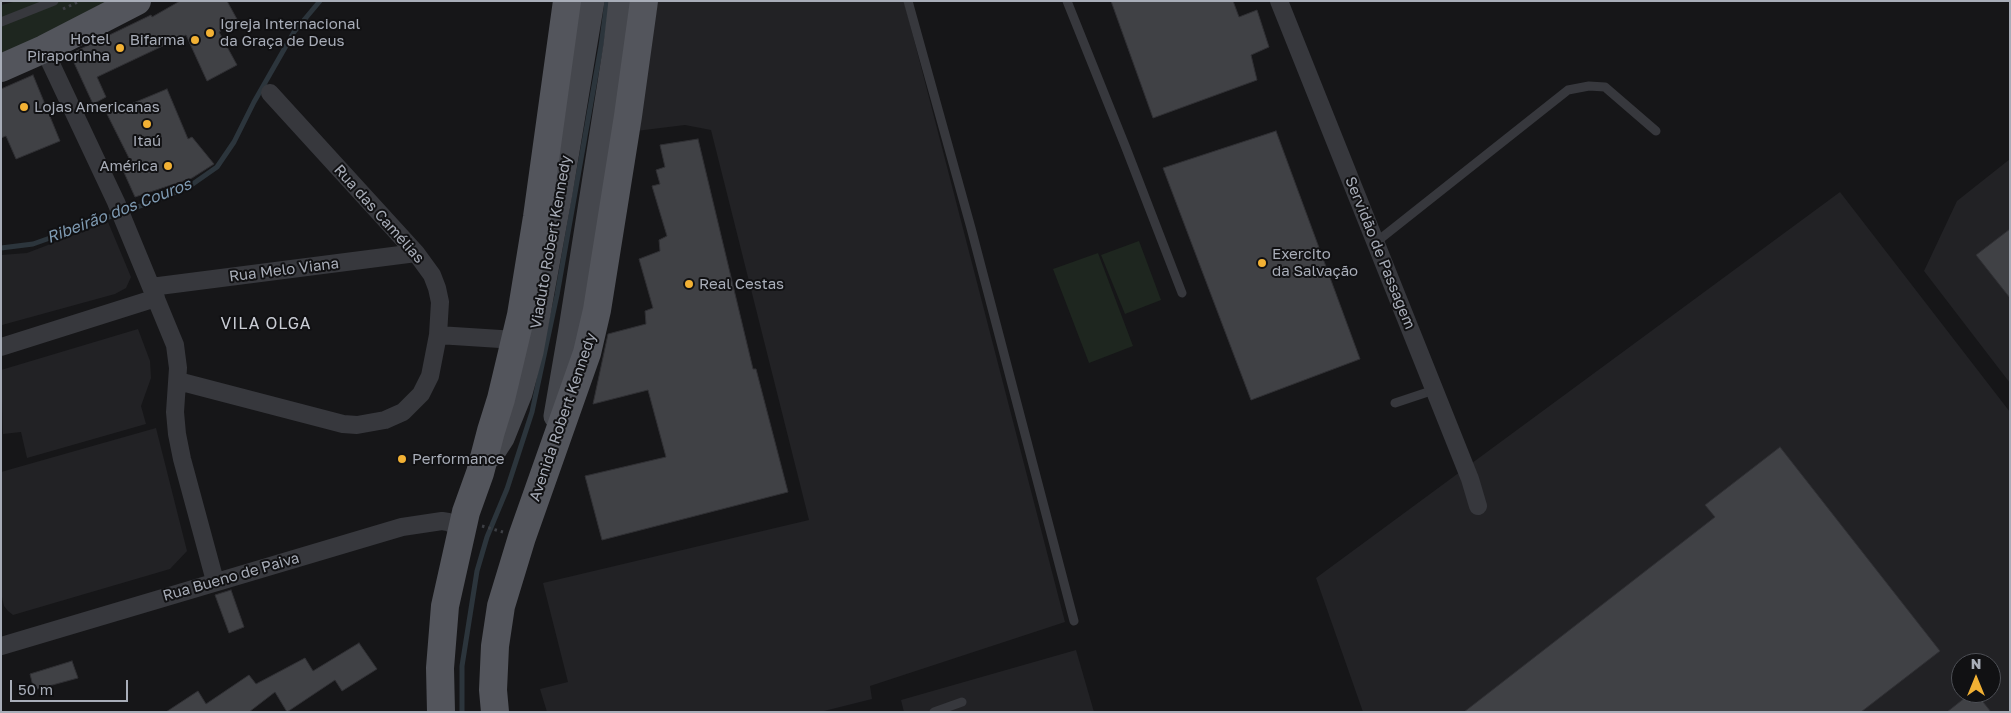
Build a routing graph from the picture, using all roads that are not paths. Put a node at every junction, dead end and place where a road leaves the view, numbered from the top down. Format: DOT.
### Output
graph roads {
  1 [pos="54,1"];
  2 [pos="137,1"];
  3 [pos="567,1"];
  4 [pos="592,1"];
  5 [pos="621,1"];
  6 [pos="644,1"];
  7 [pos="908,1"];
  8 [pos="1067,1"];
  9 [pos="1279,1"];
  10 [pos="1,22"];
  11 [pos="44,49"];
  12 [pos="1,68"];
  13 [pos="270,93"];
  14 [pos="1656,131"];
  15 [pos="1375,243"];
  16 [pos="416,253"];
  17 [pos="153,293"];
  18 [pos="1182,293"];
  19 [pos="438,335"];
  20 [pos="516,340"];
  21 [pos="1,347"];
  22 [pos="178,381"];
  23 [pos="1434,390"];
  24 [pos="1395,403"];
  25 [pos="548,462"];
  26 [pos="480,473"];
  27 [pos="1478,506"];
  28 [pos="472,527"];
  29 [pos="214,581"];
  30 [pos="1074,621"];
  31 [pos="1,646"];
  32 [pos="962,702"];
  33 [pos="441,712"];
  34 [pos="495,712"];
  35 [pos="934,712"];
  1 -- 10 [label="lane"];
  2 -- 11 [label="main road"];
  3 -- 20 [label="main road"];
  4 -- 26 [label="main road, Viaduto Robert Kennedy"];
  5 -- 25 [label="main road"];
  6 -- 25 [label="main road, Avenida Robert Kennedy"];
  7 -- 30 [label="lane"];
  8 -- 18 [label="lane"];
  9 -- 15 [label="street, Servidão de Passagem"];
  11 -- 12 [label="main road"];
  11 -- 17 [label="street"];
  13 -- 16 [label="street, Rua das Camélias"];
  14 -- 15 [label="lane"];
  15 -- 23 [label="street, Servidão de Passagem"];
  16 -- 17 [label="street, Rua Melo Viana"];
  16 -- 19 [label="street, Rua das Camélias"];
  17 -- 21 [label="street, Rua Melo Viana"];
  17 -- 22 [label="street"];
  19 -- 20 [label="street"];
  19 -- 22 [label="street, Rua das Camélias"];
  20 -- 26 [label="main road"];
  22 -- 29 [label="street"];
  23 -- 24 [label="lane"];
  23 -- 27 [label="street, Servidão de Passagem"];
  25 -- 34 [label="main road, Avenida Robert Kennedy"];
  26 -- 28 [label="main road"];
  28 -- 29 [label="street, Rua Bueno de Paiva"];
  28 -- 33 [label="main road"];
  29 -- 31 [label="street, Rua Bueno de Paiva"];
  32 -- 35 [label="lane"];
}
